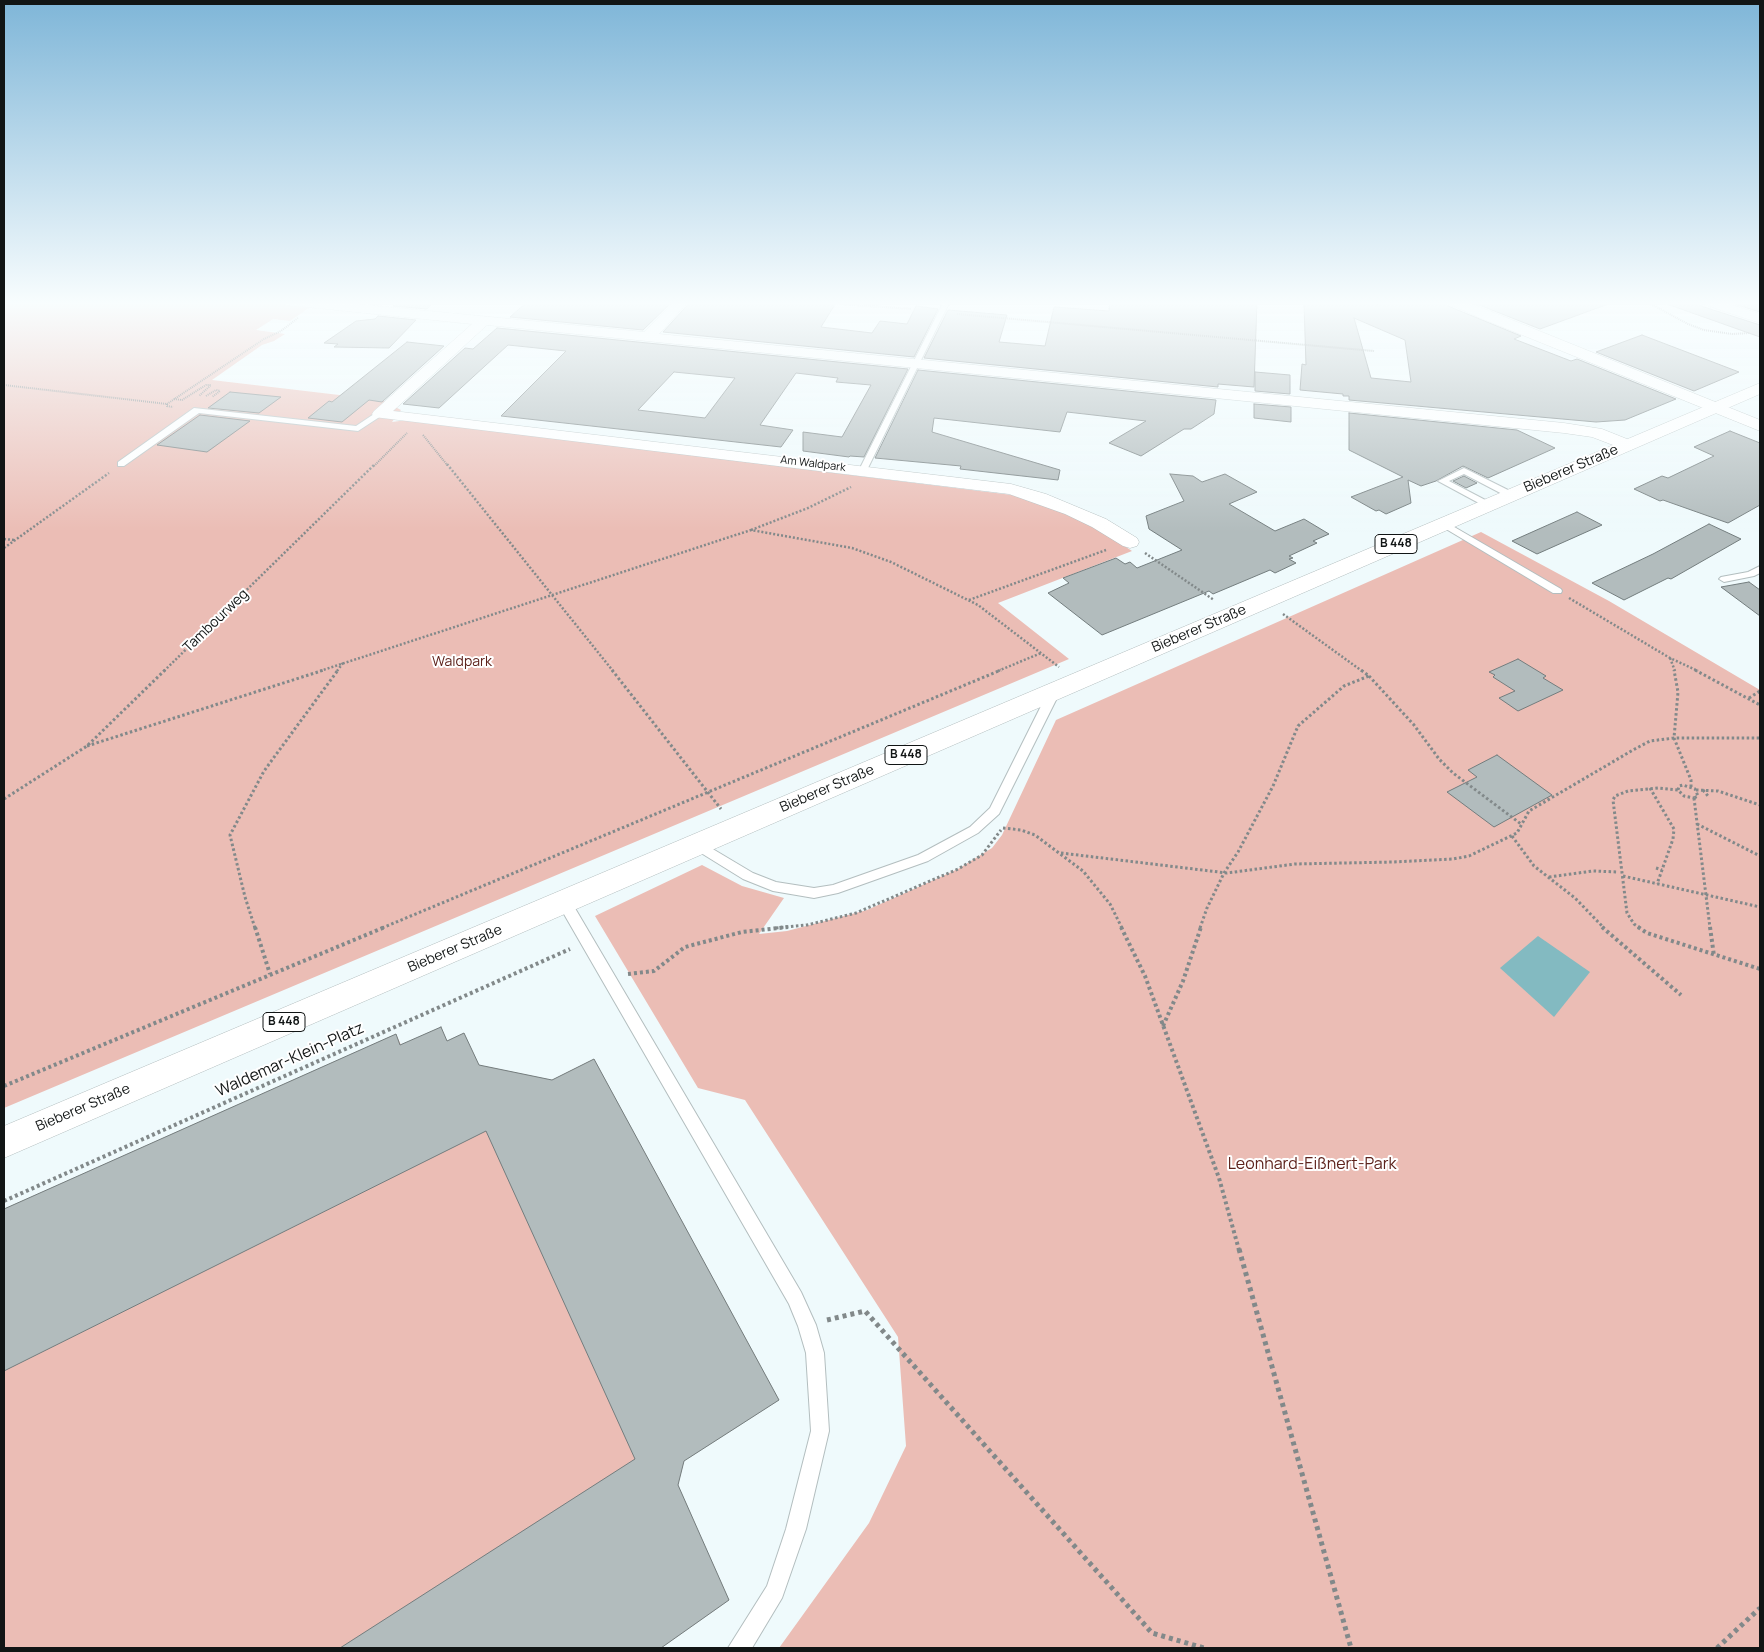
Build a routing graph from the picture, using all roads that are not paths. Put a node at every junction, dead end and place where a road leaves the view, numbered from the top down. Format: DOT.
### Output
graph roads {
  1 [pos="420,378"];
  2 [pos="909,378"];
  3 [pos="1057,378"];
  4 [pos="1644,378"];
  5 [pos="1760,388"];
  6 [pos="1716,407"];
  7 [pos="380,414"];
  8 [pos="1760,426"];
  9 [pos="1617,449"];
  10 [pos="121,464"];
  11 [pos="863,470"];
  12 [pos="1477,478"];
  13 [pos="1456,488"];
  14 [pos="1511,495"];
  15 [pos="1488,505"];
  16 [pos="1444,524"];
  17 [pos="1130,542"];
  18 [pos="1760,569"];
  19 [pos="1724,579"];
  20 [pos="1557,591"];
  21 [pos="1065,686"];
  22 [pos="697,845"];
  23 [pos="564,902"];
  24 [pos="4,1142"];
  25 [pos="739,1648"];
  1 -- 7 [label="street"];
  2 -- 11 [label="lane"];
  3 -- 9 [label="street"];
  4 -- 6 [label="street"];
  5 -- 6 [label="main road, Bieberer Straße / B 448"];
  6 -- 8 [label="street"];
  6 -- 9 [label="main road, Bieberer Straße / B 448"];
  7 -- 10 [label="lane"];
  7 -- 11 [label="street, Am Waldpark"];
  9 -- 14 [label="main road, Bieberer Straße / B 448"];
  11 -- 17 [label="street, Am Waldpark"];
  12 -- 13 [label="lane"];
  12 -- 13 [label="lane"];
  12 -- 14 [label="lane"];
  13 -- 15 [label="lane"];
  14 -- 15 [label="main road, Bieberer Straße / B 448"];
  15 -- 16 [label="main road, Bieberer Straße / B 448"];
  16 -- 20 [label="lane"];
  16 -- 21 [label="main road, Bieberer Straße / B 448"];
  18 -- 19 [label="lane"];
  21 -- 22 [label="main road, Bieberer Straße / B 448"];
  21 -- 22 [label="lane"];
  22 -- 23 [label="main road, Bieberer Straße / B 448"];
  23 -- 24 [label="main road, Bieberer Straße / B 448"];
  23 -- 25 [label="lane"];
}
